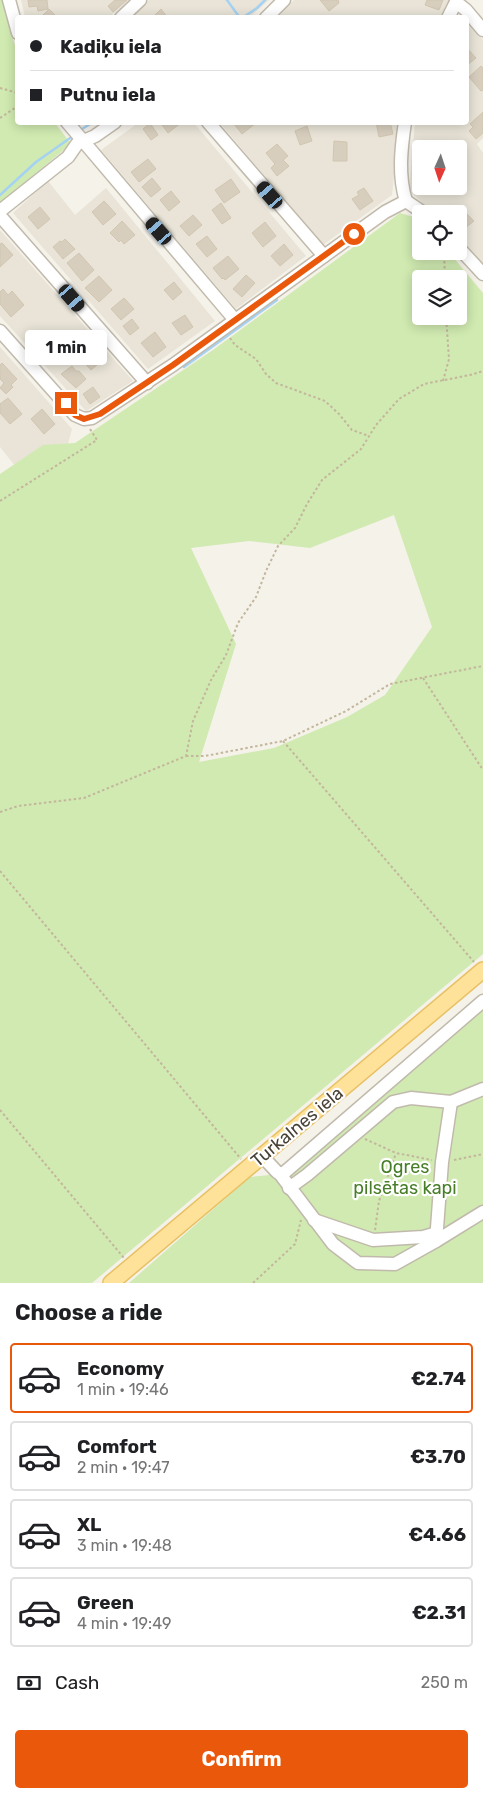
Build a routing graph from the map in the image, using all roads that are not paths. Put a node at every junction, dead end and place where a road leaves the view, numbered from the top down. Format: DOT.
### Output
graph roads {
  1 [pos="9,0"];
  2 [pos="140,0"];
  3 [pos="284,0"];
  4 [pos="457,1"];
  5 [pos="124,15"];
  6 [pos="269,15"];
  7 [pos="450,15"];
  8 [pos="15,22"];
  9 [pos="483,30"];
  10 [pos="69,125"];
  11 [pos="110,125"];
  12 [pos="211,125"];
  13 [pos="405,125"];
  14 [pos="82,141"];
  15 [pos="406,201"];
  16 [pos="412,205"];
  17 [pos="0,211"];
  18 [pos="0,216"];
  19 [pos="324,256"];
  20 [pos="467,257"];
  21 [pos="483,274"];
  22 [pos="235,320"];
  23 [pos="0,331"];
  24 [pos="148,383"];
  25 [pos="479,966"];
  26 [pos="468,983"];
  27 [pos="483,1000"];
  28 [pos="391,1079"];
  29 [pos="483,1089"];
  30 [pos="393,1102"];
  31 [pos="451,1102"];
  32 [pos="262,1156"];
  33 [pos="280,1174"];
  34 [pos="289,1188"];
  35 [pos="483,1212"];
  36 [pos="312,1219"];
  37 [pos="437,1237"];
  38 [pos="111,1283"];
  1 -- 8 [label="street"];
  2 -- 5 [label="street"];
  3 -- 6 [label="street"];
  4 -- 7 [label="street"];
  4 -- 9 [label="street"];
  10 -- 14 [label="street"];
  11 -- 14 [label="street"];
  12 -- 19 [label="street"];
  13 -- 15 [label="street"];
  14 -- 17 [label="street"];
  14 -- 22 [label="street"];
  15 -- 16 [label="street"];
  15 -- 19 [label="street"];
  18 -- 24 [label="street"];
  19 -- 22 [label="street"];
  20 -- 21 [label="street"];
  22 -- 24 [label="street"];
  23 -- 24 [label="street"];
  25 -- 26 [label="main road, Turkalnes iela"];
  26 -- 27 [label="street"];
  26 -- 32 [label="main road, Turkalnes iela"];
  27 -- 28 [label="street"];
  28 -- 30 [label="street"];
  28 -- 33 [label="street"];
  29 -- 31 [label="street"];
  30 -- 31 [label="street"];
  30 -- 34 [label="street"];
  31 -- 37 [label="street"];
  32 -- 33 [label="street"];
  32 -- 38 [label="main road, Turkalnes iela"];
  33 -- 34 [label="street"];
  34 -- 36 [label="street"];
  35 -- 37 [label="street"];
  36 -- 37 [label="street"];
  36 -- 37 [label="street"];
}
